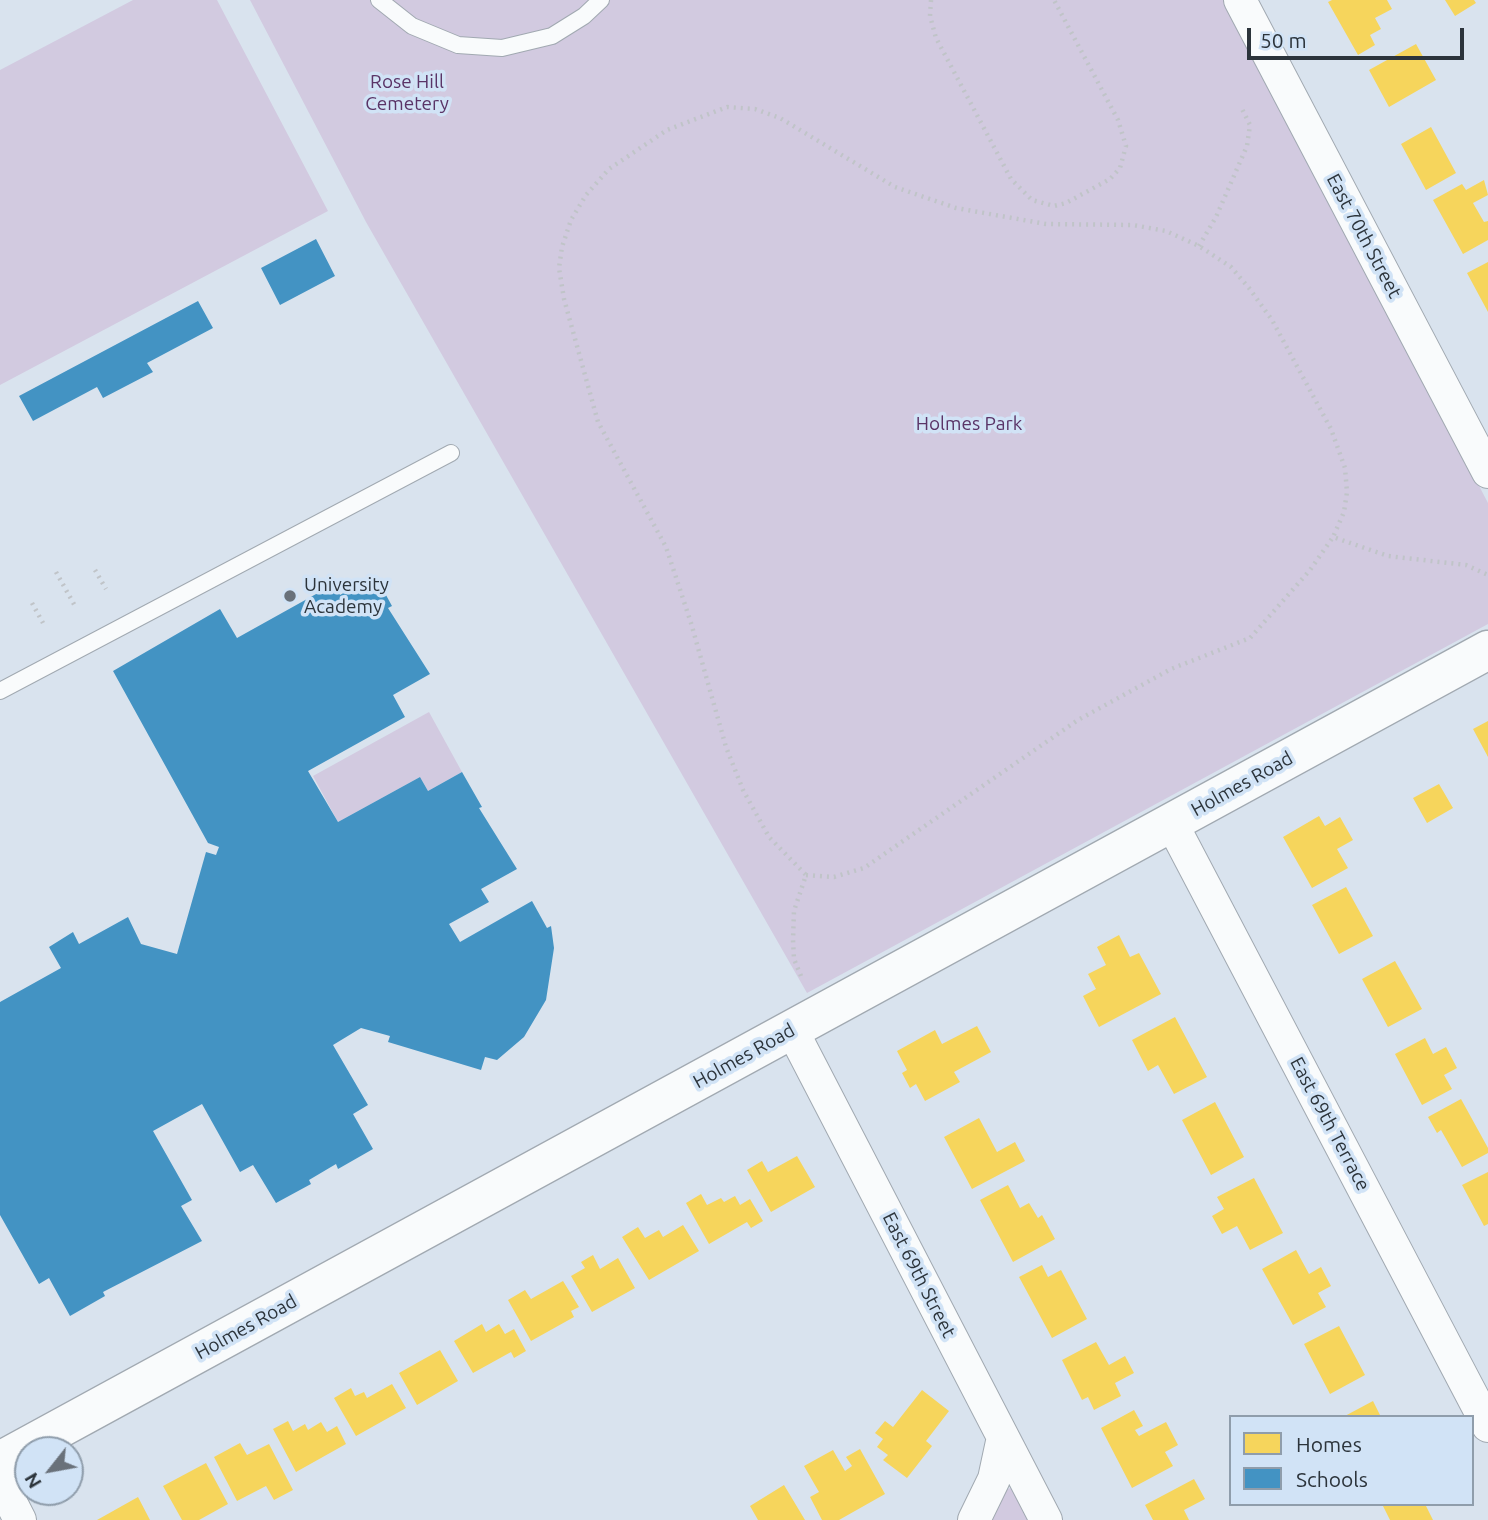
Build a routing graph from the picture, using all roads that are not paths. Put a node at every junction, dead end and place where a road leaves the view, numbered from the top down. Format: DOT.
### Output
graph roads {
  1 [pos="379,0"];
  2 [pos="601,0"];
  3 [pos="1240,0"];
  4 [pos="451,453"];
  5 [pos="1488,472"];
  6 [pos="1488,650"];
  7 [pos="0,691"];
  8 [pos="1171,822"];
  9 [pos="792,1030"];
  10 [pos="1488,1426"];
  11 [pos="1003,1437"];
  12 [pos="0,1461"];
  13 [pos="0,1481"];
  14 [pos="20,1520"];
  15 [pos="974,1520"];
  16 [pos="1046,1520"];
  1 -- 2 [label="lane"];
  3 -- 5 [label="street, East 70th Street"];
  4 -- 7 [label="lane"];
  6 -- 8 [label="main road, Holmes Road"];
  8 -- 9 [label="main road, Holmes Road"];
  8 -- 10 [label="street, East 69th Terrace"];
  9 -- 11 [label="street, East 69th Street"];
  9 -- 12 [label="main road, Holmes Road"];
  11 -- 15 [label="street"];
  11 -- 16 [label="street, East 69th Street"];
  13 -- 14 [label="street"];
}
